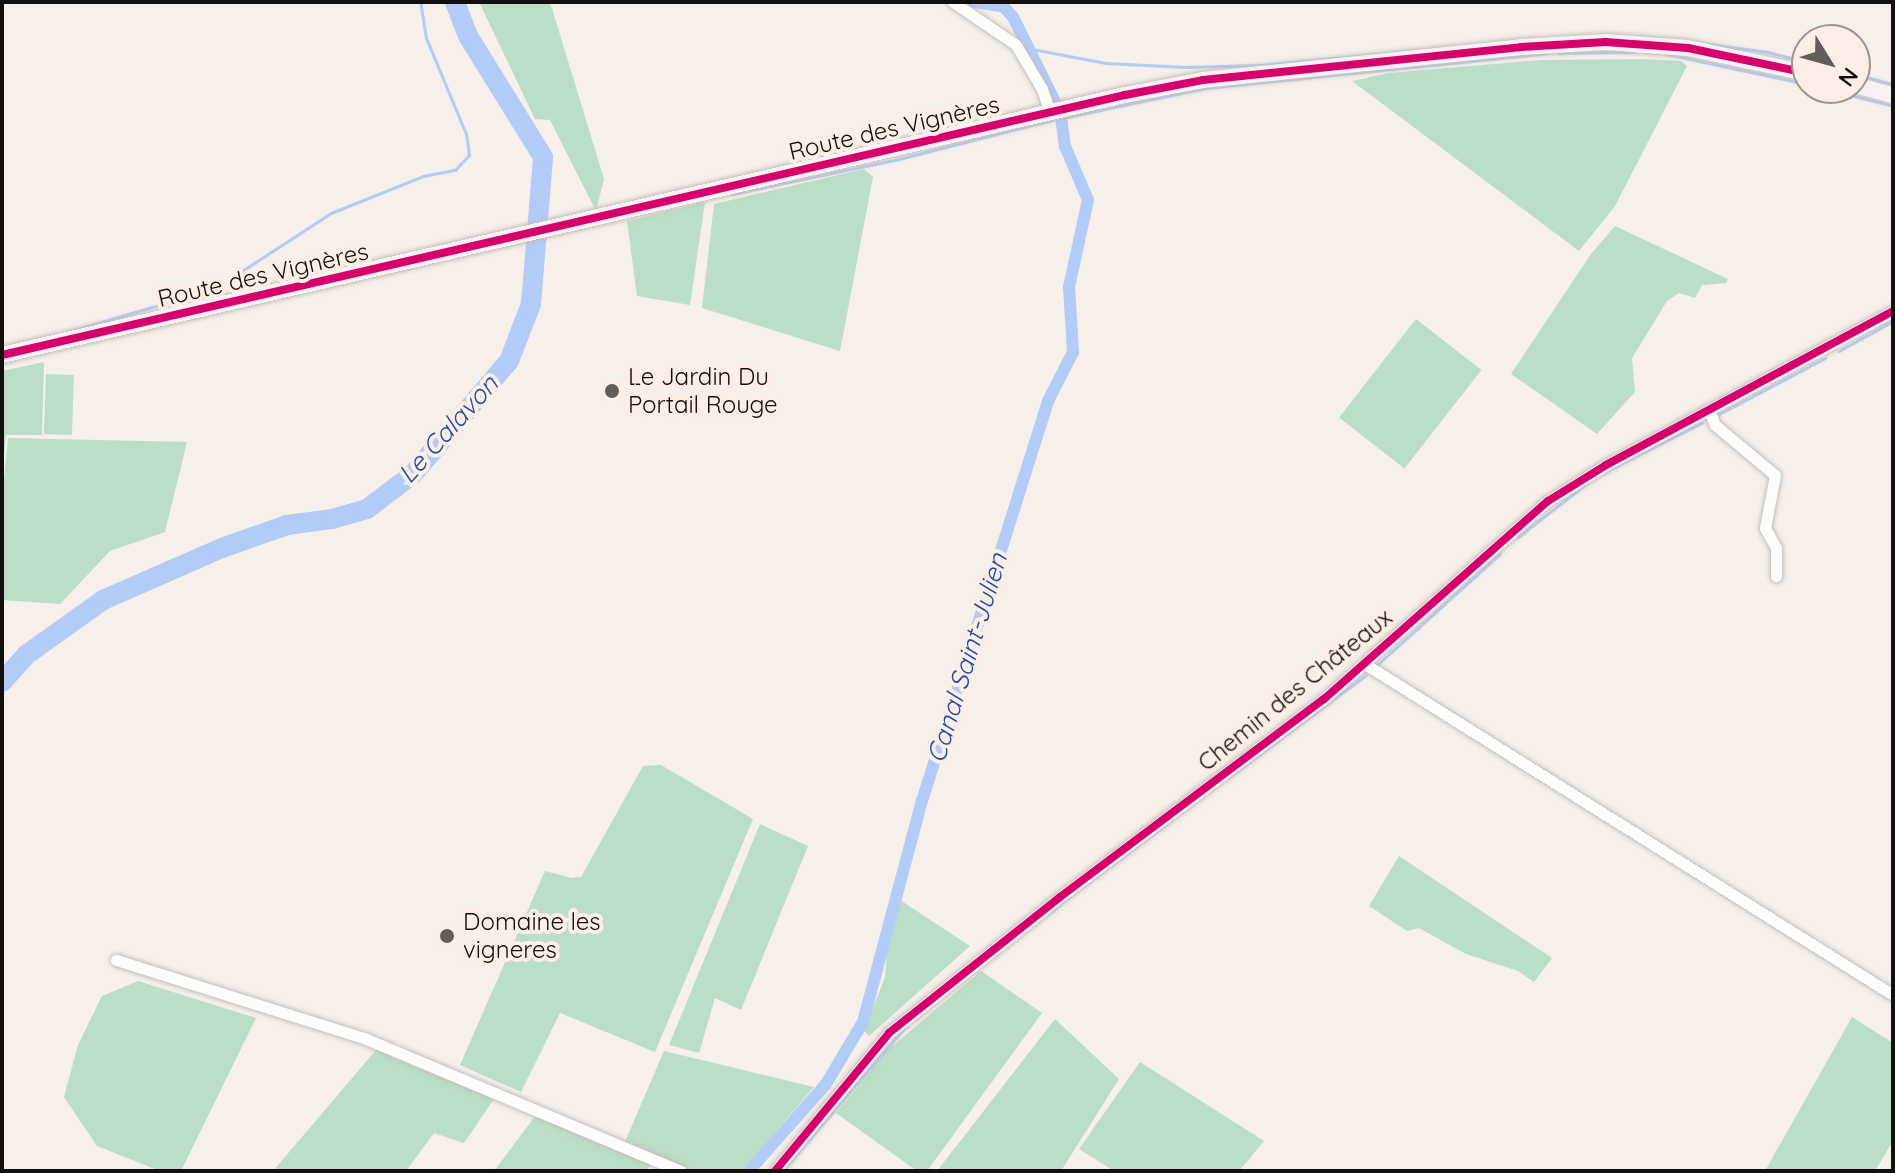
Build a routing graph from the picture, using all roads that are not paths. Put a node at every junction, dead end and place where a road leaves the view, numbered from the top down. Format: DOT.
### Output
graph roads {
  1 [pos="953,2"];
  2 [pos="1791,70"];
  3 [pos="1871,89"];
  4 [pos="1893,95"];
  5 [pos="1057,111"];
  6 [pos="1893,311"];
  7 [pos="2,355"];
  8 [pos="1709,410"];
  9 [pos="1776,576"];
  10 [pos="1365,664"];
  11 [pos="116,960"];
  12 [pos="1893,995"];
  13 [pos="681,1171"];
  14 [pos="775,1171"];
  1 -- 5 [label="street"];
  2 -- 5 [label="street, Route des Vignères"];
  3 -- 4 [label="street"];
  5 -- 7 [label="street, Route des Vignères"];
  6 -- 8 [label="street, Chemin des Châteaux"];
  8 -- 9 [label="street"];
  8 -- 10 [label="street, Chemin des Châteaux"];
  10 -- 12 [label="street"];
  10 -- 14 [label="street, Chemin des Châteaux"];
  11 -- 13 [label="street"];
}
